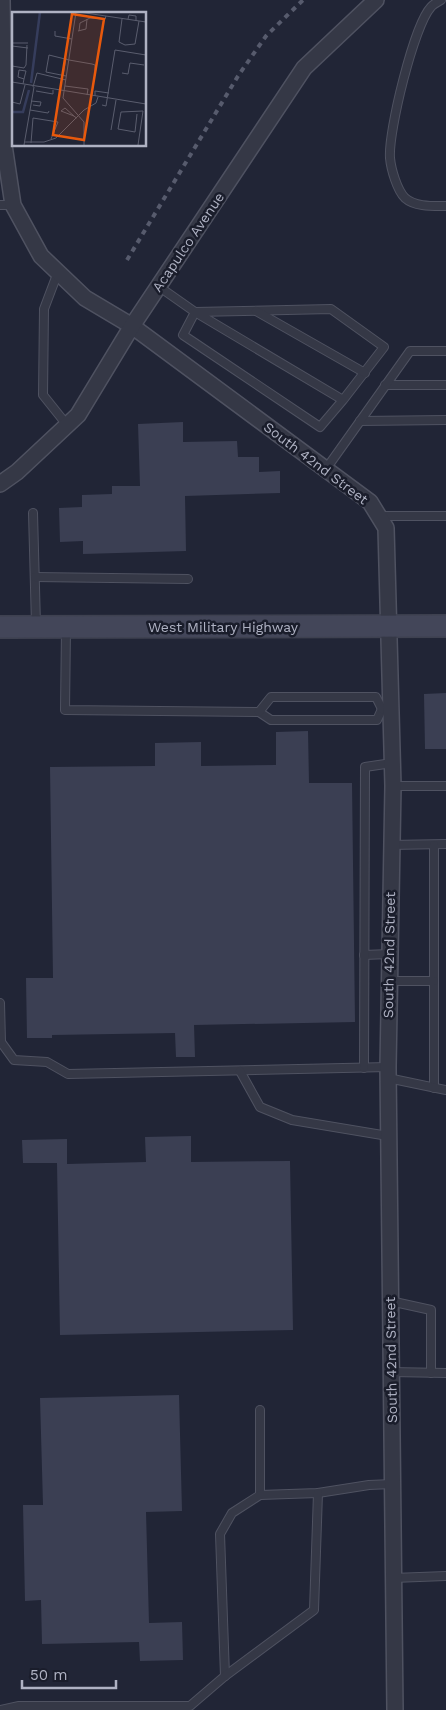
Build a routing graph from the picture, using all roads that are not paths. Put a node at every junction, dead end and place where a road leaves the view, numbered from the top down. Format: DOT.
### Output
graph roads {
  1 [pos="2,0"];
  2 [pos="376,0"];
  3 [pos="440,0"];
  4 [pos="7,205"];
  5 [pos="446,206"];
  6 [pos="58,272"];
  7 [pos="158,286"];
  8 [pos="254,310"];
  9 [pos="195,312"];
  10 [pos="132,326"];
  11 [pos="446,351"];
  12 [pos="365,373"];
  13 [pos="385,385"];
  14 [pos="446,385"];
  15 [pos="343,400"];
  16 [pos="446,420"];
  17 [pos="360,422"];
  18 [pos="67,425"];
  19 [pos="326,470"];
  20 [pos="0,484"];
  21 [pos="33,513"];
  22 [pos="381,516"];
  23 [pos="446,516"];
  24 [pos="35,577"];
  25 [pos="188,579"];
  26 [pos="388,626"];
  27 [pos="446,626"];
  28 [pos="0,627"];
  29 [pos="36,627"];
  30 [pos="66,627"];
  31 [pos="387,709"];
  32 [pos="259,712"];
  33 [pos="392,763"];
  34 [pos="393,786"];
  35 [pos="446,786"];
  36 [pos="446,844"];
  37 [pos="390,845"];
  38 [pos="434,845"];
  39 [pos="389,954"];
  40 [pos="364,956"];
  41 [pos="388,981"];
  42 [pos="434,981"];
  43 [pos="0,1003"];
  44 [pos="364,1068"];
  45 [pos="240,1071"];
  46 [pos="388,1072"];
  47 [pos="434,1088"];
  48 [pos="446,1090"];
  49 [pos="388,1136"];
  50 [pos="390,1301"];
  51 [pos="391,1372"];
  52 [pos="432,1373"];
  53 [pos="446,1373"];
  54 [pos="260,1410"];
  55 [pos="392,1484"];
  56 [pos="318,1493"];
  57 [pos="260,1495"];
  58 [pos="446,1576"];
  59 [pos="394,1578"];
  60 [pos="225,1676"];
  61 [pos="190,1708"];
  62 [pos="0,1710"];
  63 [pos="395,1710"];
  1 -- 4 [label="street"];
  2 -- 7 [label="street, Acapulco Avenue"];
  3 -- 5 [label="lane"];
  4 -- 6 [label="street, South 42nd Street"];
  6 -- 10 [label="street, South 42nd Street"];
  6 -- 18 [label="lane"];
  7 -- 9 [label="lane"];
  7 -- 10 [label="street, Acapulco Avenue"];
  8 -- 9 [label="lane"];
  8 -- 12 [label="lane"];
  8 -- 12 [label="lane"];
  9 -- 15 [label="lane"];
  9 -- 15 [label="lane"];
  10 -- 18 [label="street, Acapulco Avenue"];
  10 -- 19 [label="street, South 42nd Street"];
  11 -- 13 [label="lane"];
  12 -- 15 [label="lane"];
  13 -- 14 [label="lane"];
  13 -- 17 [label="lane"];
  16 -- 17 [label="lane"];
  17 -- 19 [label="lane"];
  18 -- 20 [label="street, Acapulco Avenue"];
  19 -- 22 [label="street, South 42nd Street"];
  21 -- 24 [label="lane"];
  22 -- 23 [label="lane"];
  22 -- 26 [label="street, South 42nd Street"];
  24 -- 25 [label="lane"];
  24 -- 29 [label="lane"];
  26 -- 27 [label="main road, West Military Highway"];
  26 -- 30 [label="main road, West Military Highway"];
  26 -- 31 [label="street, South 42nd Street"];
  28 -- 29 [label="main road, West Military Highway"];
  29 -- 30 [label="main road, West Military Highway"];
  30 -- 32 [label="lane"];
  31 -- 32 [label="lane"];
  31 -- 32 [label="lane"];
  31 -- 33 [label="street, South 42nd Street"];
  33 -- 34 [label="street, South 42nd Street"];
  33 -- 40 [label="lane"];
  34 -- 35 [label="lane"];
  34 -- 37 [label="street, South 42nd Street"];
  36 -- 38 [label="lane"];
  37 -- 38 [label="lane"];
  37 -- 39 [label="street, South 42nd Street"];
  38 -- 42 [label="lane"];
  39 -- 40 [label="lane"];
  39 -- 41 [label="street, South 42nd Street"];
  40 -- 44 [label="lane"];
  41 -- 42 [label="lane"];
  41 -- 46 [label="street, South 42nd Street"];
  42 -- 47 [label="lane"];
  43 -- 45 [label="lane"];
  44 -- 45 [label="lane"];
  44 -- 46 [label="lane"];
  45 -- 49 [label="lane"];
  46 -- 47 [label="lane"];
  46 -- 49 [label="street, South 42nd Street"];
  47 -- 48 [label="lane"];
  49 -- 50 [label="street, South 42nd Street"];
  50 -- 51 [label="street, South 42nd Street"];
  50 -- 52 [label="lane"];
  51 -- 52 [label="lane"];
  51 -- 55 [label="street, South 42nd Street"];
  52 -- 53 [label="lane"];
  54 -- 57 [label="lane"];
  55 -- 56 [label="lane"];
  55 -- 59 [label="street, South 42nd Street"];
  56 -- 57 [label="lane"];
  56 -- 60 [label="lane"];
  57 -- 60 [label="lane"];
  58 -- 59 [label="lane"];
  59 -- 63 [label="street, South 42nd Street"];
  60 -- 61 [label="lane"];
  61 -- 62 [label="lane"];
}
